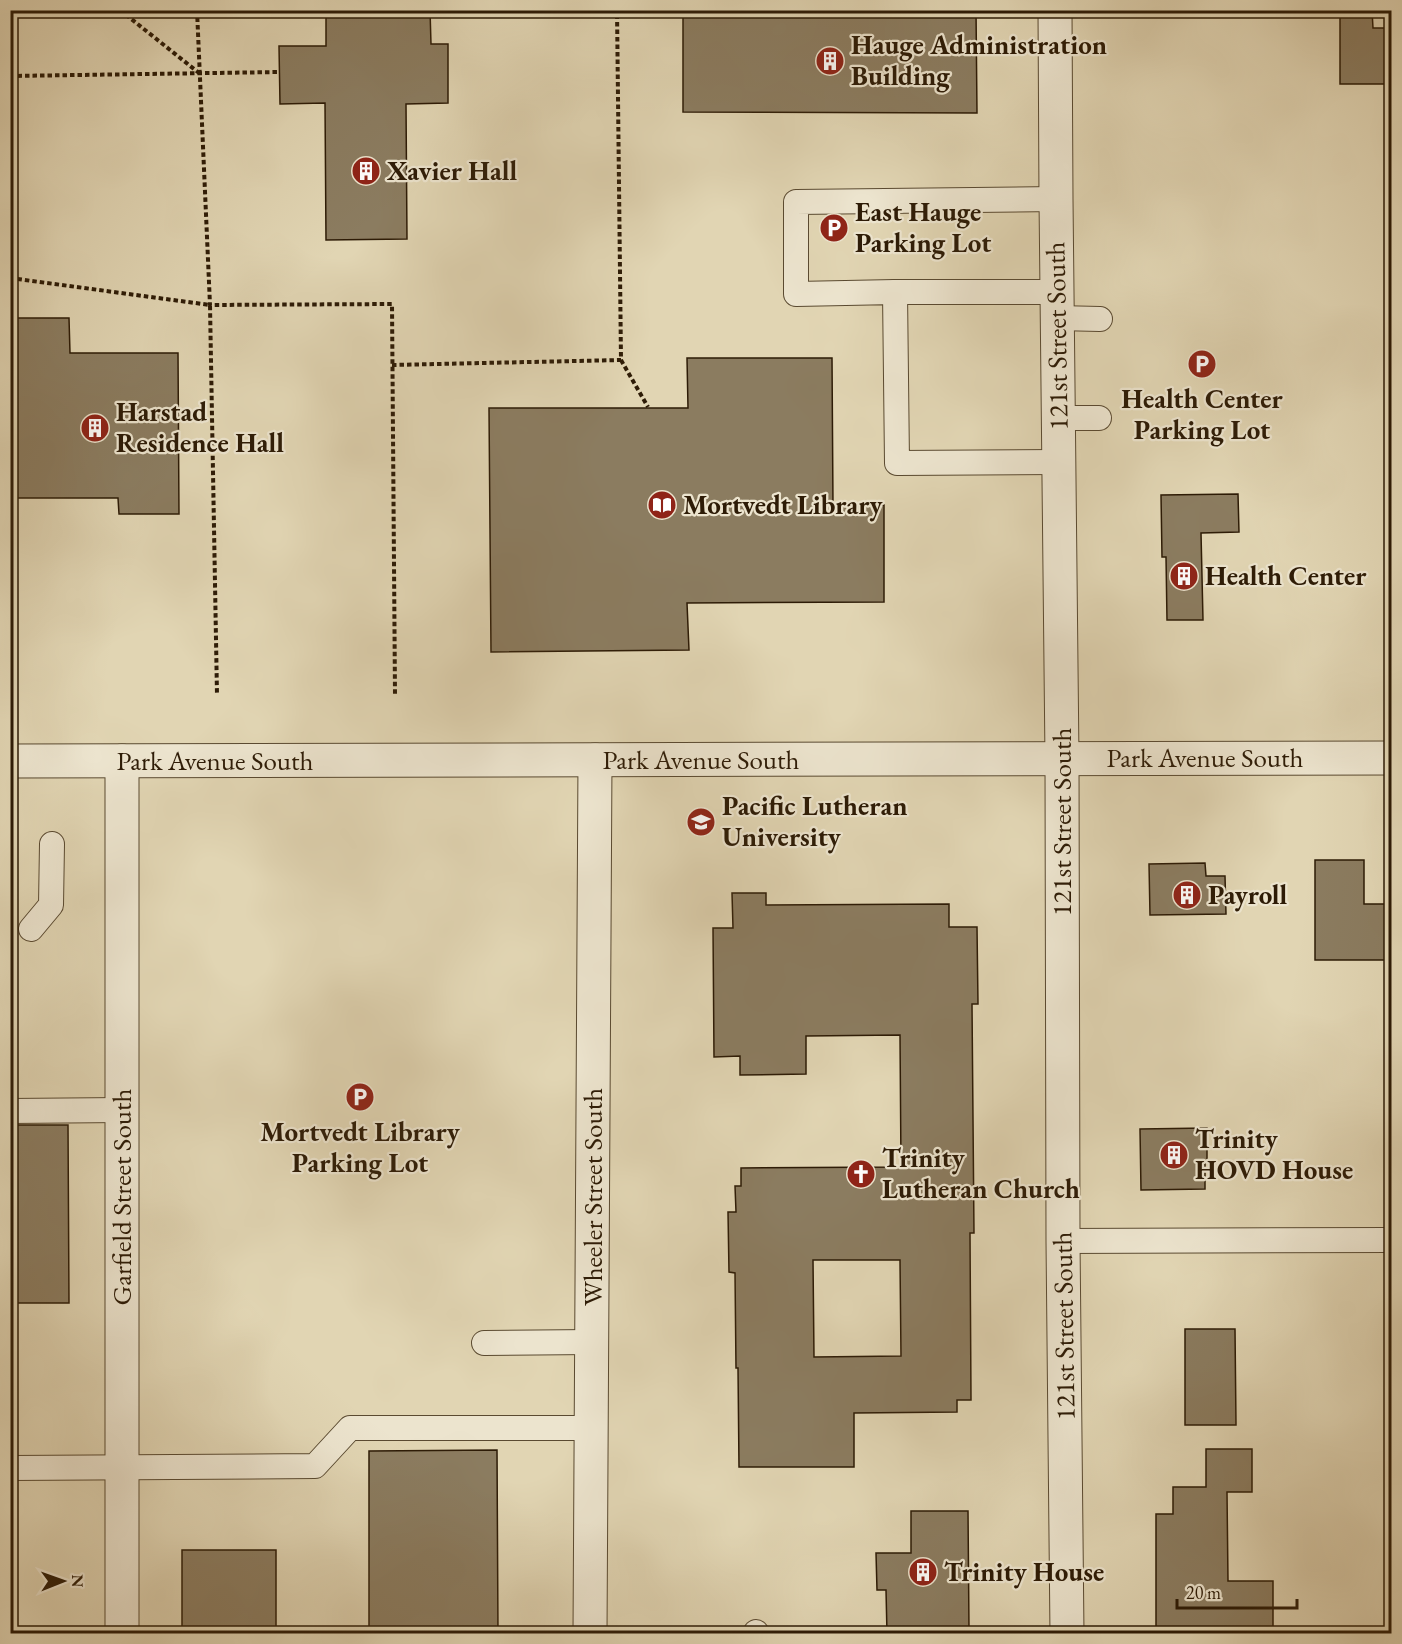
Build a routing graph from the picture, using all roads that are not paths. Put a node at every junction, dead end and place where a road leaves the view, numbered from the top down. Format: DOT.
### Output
graph roads {
  1 [pos="1055,10"];
  2 [pos="1056,199"];
  3 [pos="895,292"];
  4 [pos="1057,305"];
  5 [pos="1100,319"];
  6 [pos="1058,418"];
  7 [pos="1100,418"];
  8 [pos="1058,462"];
  9 [pos="1392,758"];
  10 [pos="1062,759"];
  11 [pos="595,760"];
  12 [pos="10,761"];
  13 [pos="122,761"];
  14 [pos="52,844"];
  15 [pos="31,929"];
  16 [pos="122,1110"];
  17 [pos="10,1111"];
  18 [pos="1392,1240"];
  19 [pos="1063,1241"];
  20 [pos="592,1342"];
  21 [pos="484,1343"];
  22 [pos="591,1428"];
  23 [pos="10,1468"];
  24 [pos="122,1468"];
  25 [pos="122,1634"];
  26 [pos="590,1634"];
  27 [pos="1067,1634"];
  1 -- 2 [label="street, 121st Street South"];
  2 -- 3 [label="lane"];
  2 -- 4 [label="street, 121st Street South"];
  3 -- 4 [label="lane"];
  3 -- 8 [label="lane"];
  4 -- 5 [label="lane"];
  4 -- 6 [label="street, 121st Street South"];
  6 -- 7 [label="lane"];
  6 -- 8 [label="street, 121st Street South"];
  8 -- 10 [label="street, 121st Street South"];
  9 -- 10 [label="street, Park Avenue South"];
  10 -- 11 [label="street, Park Avenue South"];
  10 -- 19 [label="street, 121st Street South"];
  11 -- 13 [label="street, Park Avenue South"];
  11 -- 20 [label="street, Wheeler Street South"];
  12 -- 13 [label="street, Park Avenue South"];
  13 -- 16 [label="street, Garfield Street South"];
  14 -- 15 [label="lane"];
  16 -- 17 [label="lane"];
  16 -- 24 [label="street, Garfield Street South"];
  18 -- 19 [label="lane"];
  19 -- 27 [label="street, 121st Street South"];
  20 -- 21 [label="lane"];
  20 -- 22 [label="street, Wheeler Street South"];
  22 -- 24 [label="lane"];
  22 -- 26 [label="street, Wheeler Street South"];
  23 -- 24 [label="lane"];
  24 -- 25 [label="street, Garfield Street South"];
}
